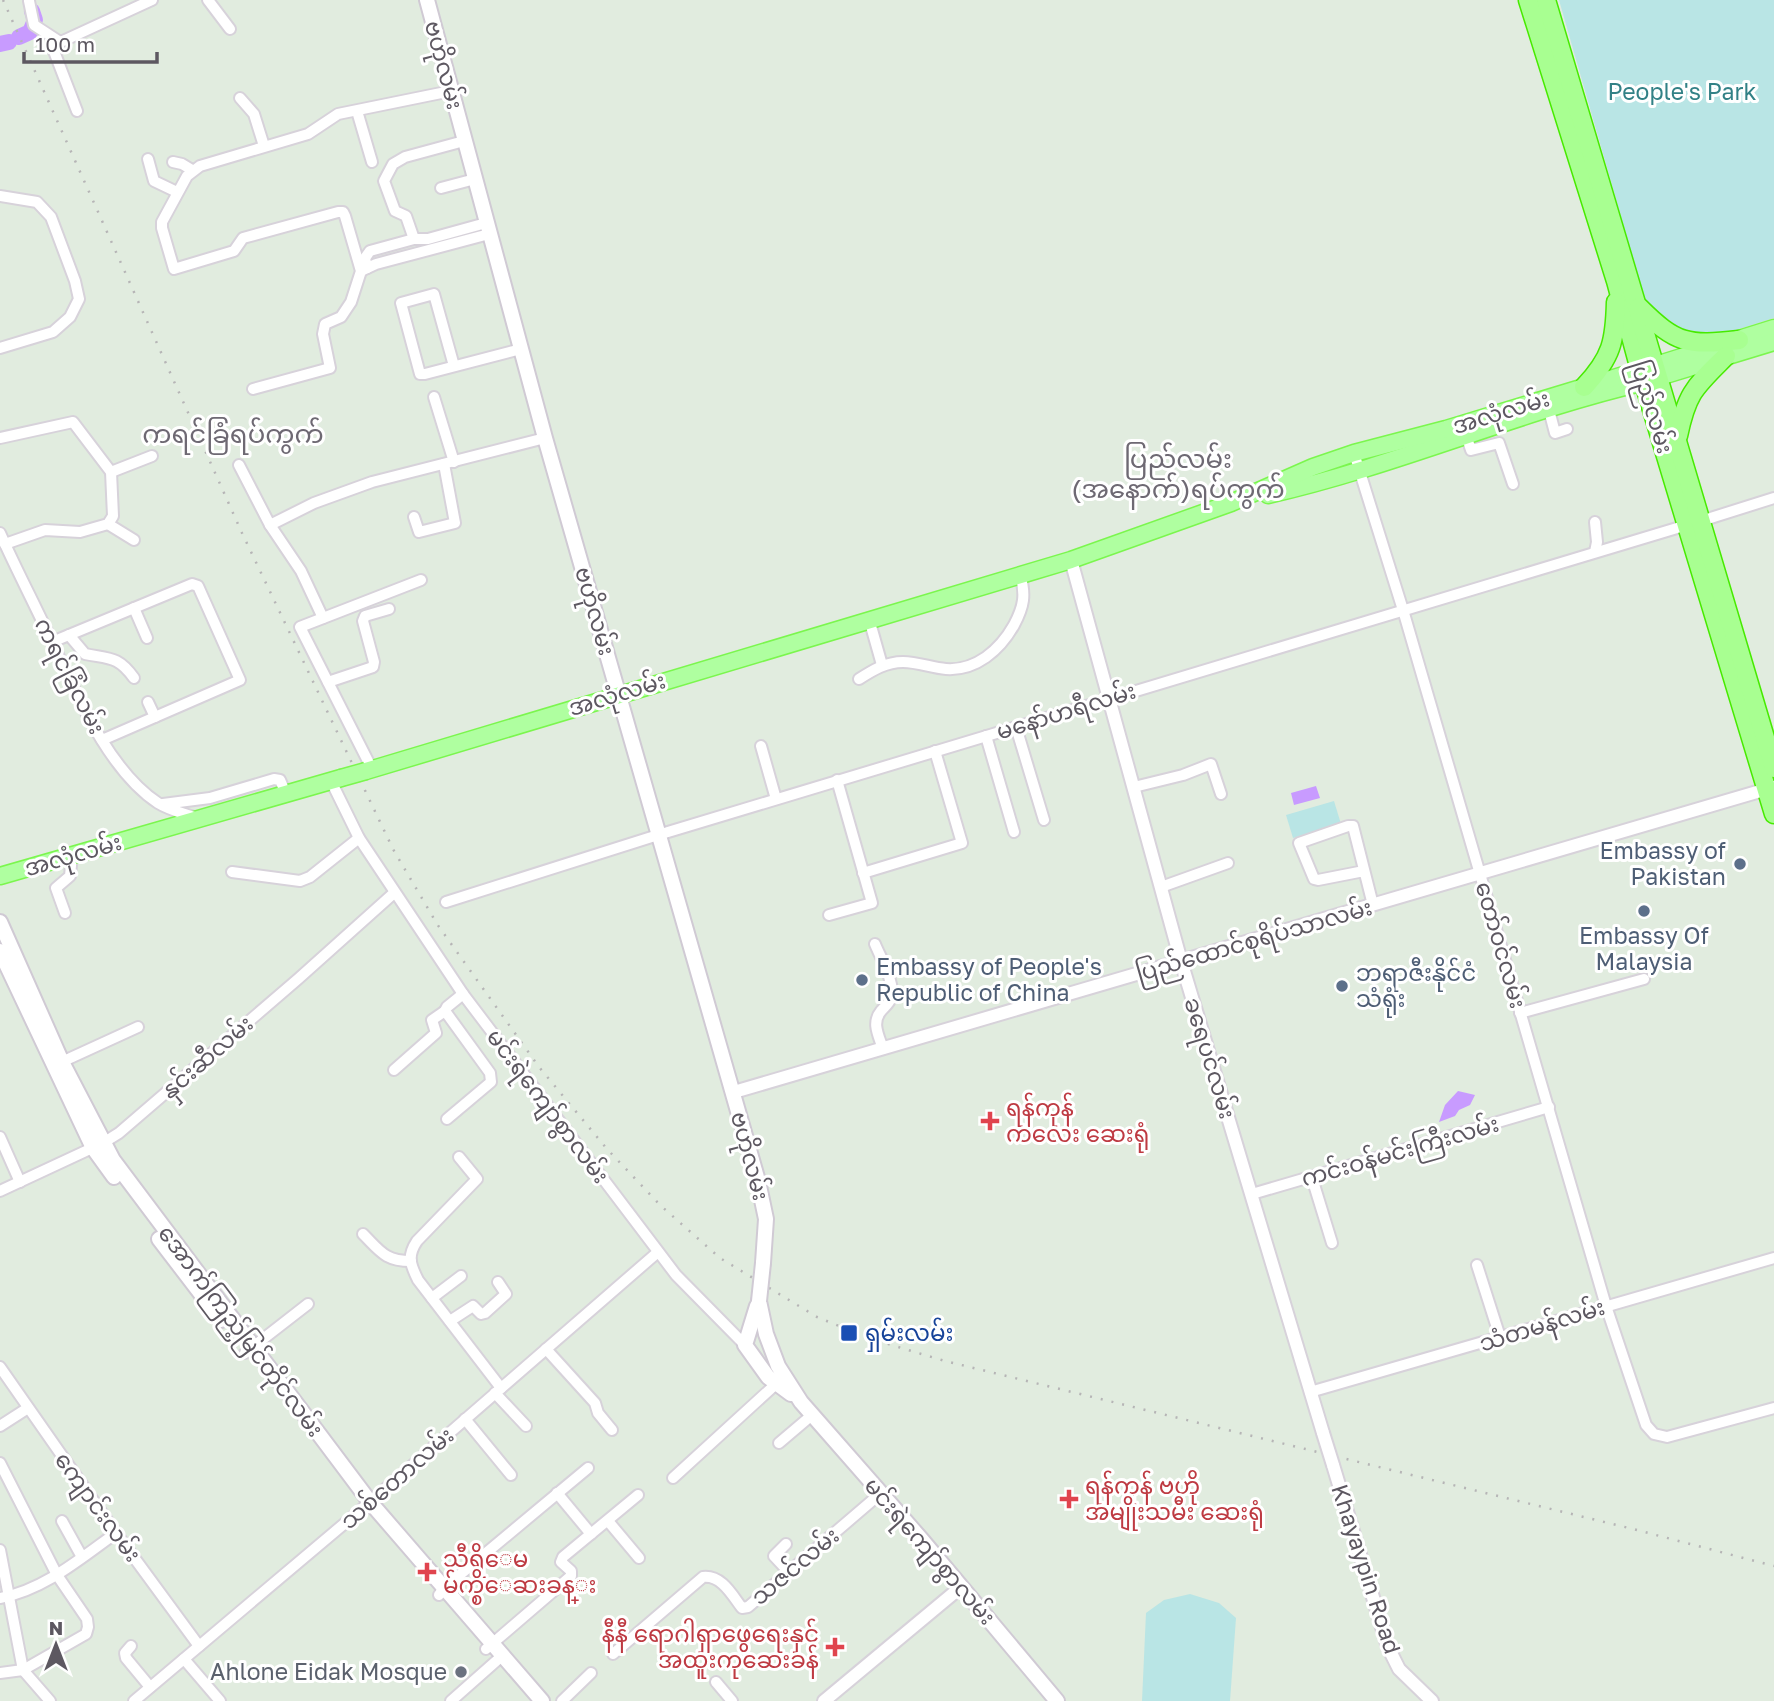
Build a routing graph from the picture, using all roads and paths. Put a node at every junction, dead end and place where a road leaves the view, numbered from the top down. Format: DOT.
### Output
graph roads {
  1 [pos="152,0"];
  2 [pos="208,0"];
  3 [pos="427,0"];
  4 [pos="1528,0"];
  5 [pos="1546,0"];
  6 [pos="29,1"];
  7 [pos="230,29"];
  8 [pos="60,42"];
  9 [pos="451,91"];
  10 [pos="240,98"];
  11 [pos="77,111"];
  12 [pos="357,111"];
  13 [pos="464,141"];
  14 [pos="264,146"];
  15 [pos="148,159"];
  16 [pos="173,162"];
  17 [pos="372,162"];
  18 [pos="192,170"];
  19 [pos="475,179"];
  20 [pos="441,188"];
  21 [pos="177,192"];
  22 [pos="0,196"];
  23 [pos="488,229"];
  24 [pos="414,239"];
  25 [pos="364,269"];
  26 [pos="1616,281"];
  27 [pos="1635,304"];
  28 [pos="1770,337"];
  29 [pos="1739,340"];
  30 [pos="0,348"];
  31 [pos="520,349"];
  32 [pos="1726,356"];
  33 [pos="454,366"];
  34 [pos="1650,373"];
  35 [pos="1584,387"];
  36 [pos="253,389"];
  37 [pos="434,397"];
  38 [pos="1549,410"];
  39 [pos="1567,429"];
  40 [pos="1466,435"];
  41 [pos="0,438"];
  42 [pos="545,438"];
  43 [pos="1677,439"];
  44 [pos="1354,453"];
  45 [pos="152,456"];
  46 [pos="449,463"];
  47 [pos="239,465"];
  48 [pos="1359,470"];
  49 [pos="111,472"];
  50 [pos="1513,484"];
  51 [pos="1774,498"];
  52 [pos="1231,503"];
  53 [pos="414,517"];
  54 [pos="1595,522"];
  55 [pos="1694,523"];
  56 [pos="108,524"];
  57 [pos="270,525"];
  58 [pos="2,539"];
  59 [pos="134,540"];
  60 [pos="1595,552"];
  61 [pos="1071,559"];
  62 [pos="1020,574"];
  63 [pos="421,580"];
  64 [pos="134,608"];
  65 [pos="389,609"];
  66 [pos="1403,610"];
  67 [pos="323,618"];
  68 [pos="869,619"];
  69 [pos="69,635"];
  70 [pos="147,638"];
  71 [pos="52,642"];
  72 [pos="882,665"];
  73 [pos="134,678"];
  74 [pos="859,679"];
  75 [pos="328,682"];
  76 [pos="619,694"];
  77 [pos="1110,698"];
  78 [pos="148,702"];
  79 [pos="155,717"];
  80 [pos="1016,727"];
  81 [pos="986,736"];
  82 [pos="102,740"];
  83 [pos="761,746"];
  84 [pos="935,751"];
  85 [pos="1774,768"];
  86 [pos="369,770"];
  87 [pos="336,780"];
  88 [pos="837,780"];
  89 [pos="1134,787"];
  90 [pos="1770,788"];
  91 [pos="286,794"];
  92 [pos="1221,794"];
  93 [pos="776,799"];
  94 [pos="160,805"];
  95 [pos="1774,814"];
  96 [pos="198,818"];
  97 [pos="1044,820"];
  98 [pos="1014,832"];
  99 [pos="658,835"];
  100 [pos="359,838"];
  101 [pos="72,855"];
  102 [pos="1228,863"];
  103 [pos="1364,871"];
  104 [pos="232,872"];
  105 [pos="863,873"];
  106 [pos="1479,874"];
  107 [pos="0,876"];
  108 [pos="1161,887"];
  109 [pos="394,893"];
  110 [pos="446,902"];
  111 [pos="1373,905"];
  112 [pos="65,913"];
  113 [pos="829,915"];
  114 [pos="0,922"];
  115 [pos="875,944"];
  116 [pos="0,951"];
  117 [pos="1181,961"];
  118 [pos="1644,979"];
  119 [pos="463,994"];
  120 [pos="445,1011"];
  121 [pos="1520,1013"];
  122 [pos="138,1027"];
  123 [pos="883,1049"];
  124 [pos="57,1064"];
  125 [pos="394,1070"];
  126 [pos="734,1092"];
  127 [pos="1549,1107"];
  128 [pos="447,1119"];
  129 [pos="0,1137"];
  130 [pos="98,1145"];
  131 [pos="459,1157"];
  132 [pos="1312,1178"];
  133 [pos="20,1182"];
  134 [pos="0,1191"];
  135 [pos="1251,1194"];
  136 [pos="363,1234"];
  137 [pos="1332,1243"];
  138 [pos="658,1252"];
  139 [pos="1774,1258"];
  140 [pos="411,1261"];
  141 [pos="1477,1265"];
  142 [pos="461,1276"];
  143 [pos="498,1282"];
  144 [pos="759,1294"];
  145 [pos="432,1298"];
  146 [pos="308,1304"];
  147 [pos="1606,1306"];
  148 [pos="450,1321"];
  149 [pos="766,1334"];
  150 [pos="1500,1337"];
  151 [pos="748,1338"];
  152 [pos="546,1349"];
  153 [pos="249,1351"];
  154 [pos="0,1367"];
  155 [pos="774,1375"];
  156 [pos="498,1391"];
  157 [pos="1310,1392"];
  158 [pos="28,1408"];
  159 [pos="1774,1408"];
  160 [pos="812,1415"];
  161 [pos="465,1419"];
  162 [pos="0,1426"];
  163 [pos="526,1426"];
  164 [pos="612,1430"];
  165 [pos="1323,1433"];
  166 [pos="779,1443"];
  167 [pos="0,1463"];
  168 [pos="588,1468"];
  169 [pos="511,1475"];
  170 [pos="673,1478"];
  171 [pos="5,1486"];
  172 [pos="557,1493"];
  173 [pos="881,1493"];
  174 [pos="638,1495"];
  175 [pos="368,1504"];
  176 [pos="62,1521"];
  177 [pos="608,1521"];
  178 [pos="116,1533"];
  179 [pos="592,1534"];
  180 [pos="786,1545"];
  181 [pos="0,1550"];
  182 [pos="82,1557"];
  183 [pos="639,1558"];
  184 [pos="789,1572"];
  185 [pos="57,1575"];
  186 [pos="961,1587"];
  187 [pos="441,1592"];
  188 [pos="5,1597"];
  189 [pos="131,1646"];
  190 [pos="199,1646"];
  191 [pos="488,1646"];
  192 [pos="613,1654"];
  193 [pos="500,1658"];
  194 [pos="184,1659"];
  195 [pos="23,1670"];
  196 [pos="0,1673"];
  197 [pos="591,1673"];
  198 [pos="716,1682"];
  199 [pos="150,1687"];
  200 [pos="50,1701"];
  201 [pos="134,1701"];
  202 [pos="220,1701"];
  203 [pos="451,1701"];
  204 [pos="531,1701"];
  205 [pos="542,1701"];
  206 [pos="562,1701"];
  207 [pos="732,1701"];
  208 [pos="824,1701"];
  209 [pos="1058,1701"];
  210 [pos="1432,1701"];
  1 -- 8 [label="street"];
  2 -- 7 [label="street"];
  3 -- 9 [label="main road, ဗဟိုလမ်း"];
  4 -- 26 [label="highway, ပြည်လမ်း"];
  5 -- 27 [label="highway, ပြည်လမ်း"];
  6 -- 8 [label="street"];
  8 -- 11 [label="street"];
  9 -- 12 [label="street"];
  9 -- 13 [label="main road, ဗဟိုလမ်း"];
  10 -- 14 [label="street"];
  12 -- 14 [label="street"];
  12 -- 17 [label="street"];
  13 -- 19 [label="main road, ဗဟိုလမ်း"];
  13 -- 24 [label="street"];
  14 -- 18 [label="street"];
  15 -- 21 [label="street"];
  16 -- 18 [label="street"];
  18 -- 21 [label="street"];
  19 -- 20 [label="street"];
  19 -- 23 [label="main road, ဗဟိုလမ်း"];
  21 -- 25 [label="street"];
  22 -- 30 [label="street"];
  23 -- 24 [label="street"];
  23 -- 25 [label="street"];
  23 -- 31 [label="main road, ဗဟိုလမ်း"];
  24 -- 25 [label="street"];
  25 -- 36 [label="street"];
  26 -- 34 [label="highway, ပြည်လမ်း"];
  26 -- 35 [label="highway"];
  27 -- 29 [label="highway"];
  27 -- 34 [label="highway, ပြည်လမ်း"];
  28 -- 29 [label="main road, အလုံလမ်း"];
  28 -- 32 [label="main road, အလုံလမ်း"];
  29 -- 34 [label="main road, အလုံလမ်း"];
  31 -- 33 [label="street"];
  31 -- 42 [label="main road, ဗဟိုလမ်း"];
  32 -- 34 [label="main road, အလုံလမ်း"];
  32 -- 43 [label="highway"];
  33 -- 33 [label="street"];
  34 -- 35 [label="main road, အလုံလမ်း"];
  34 -- 38 [label="main road, အလုံလမ်း"];
  34 -- 43 [label="highway, ပြည်လမ်း"];
  34 -- 55 [label="highway, ပြည်လမ်း"];
  35 -- 44 [label="main road, အလုံလမ်း"];
  37 -- 46 [label="street"];
  38 -- 39 [label="street"];
  38 -- 40 [label="main road, အလုံလမ်း"];
  40 -- 48 [label="main road, အလုံလမ်း"];
  40 -- 50 [label="street"];
  41 -- 49 [label="street"];
  42 -- 46 [label="street"];
  42 -- 76 [label="main road, ဗဟိုလမ်း"];
  43 -- 55 [label="highway, ပြည်လမ်း"];
  44 -- 48 [label="street, တော်ဝင်လမ်း"];
  44 -- 52 [label="main road, အလုံလမ်း"];
  45 -- 49 [label="street"];
  46 -- 53 [label="street"];
  46 -- 57 [label="street"];
  47 -- 57 [label="street"];
  48 -- 52 [label="main road, အလုံလမ်း"];
  48 -- 66 [label="street, တော်ဝင်လမ်း"];
  49 -- 56 [label="street"];
  51 -- 55 [label="street, မနော်ဟရီလမ်း"];
  52 -- 61 [label="main road, အလုံလမ်း"];
  54 -- 60 [label="street"];
  55 -- 60 [label="street, မနော်ဟရီလမ်း"];
  55 -- 85 [label="highway, ပြည်လမ်း"];
  55 -- 90 [label="highway, ပြည်လမ်း"];
  56 -- 58 [label="street"];
  56 -- 59 [label="street"];
  57 -- 67 [label="street"];
  58 -- 71 [label="street, ကရင်ခြံလမ်း"];
  60 -- 66 [label="street, မနော်ဟရီလမ်း"];
  61 -- 62 [label="main road, အလုံလမ်း"];
  61 -- 77 [label="street, ခရေပင်လမ်း"];
  62 -- 68 [label="main road, အလုံလမ်း"];
  62 -- 72 [label="street"];
  63 -- 67 [label="street"];
  64 -- 69 [label="street"];
  64 -- 70 [label="street"];
  64 -- 79 [label="street"];
  65 -- 75 [label="street"];
  66 -- 77 [label="street, မနော်ဟရီလမ်း"];
  66 -- 106 [label="street, တော်ဝင်လမ်း"];
  67 -- 75 [label="street"];
  68 -- 72 [label="street"];
  68 -- 76 [label="main road, အလုံလမ်း"];
  69 -- 71 [label="street"];
  69 -- 73 [label="street"];
  71 -- 82 [label="street, ကရင်ခြံလမ်း"];
  72 -- 74 [label="street"];
  75 -- 86 [label="street"];
  76 -- 86 [label="main road, အလုံလမ်း"];
  76 -- 99 [label="main road, ဗဟိုလမ်း"];
  77 -- 80 [label="street, မနော်ဟရီလမ်း"];
  77 -- 89 [label="street, ခရေပင်လမ်း"];
  78 -- 79 [label="street"];
  79 -- 82 [label="street"];
  80 -- 81 [label="street, မနော်ဟရီလမ်း"];
  80 -- 97 [label="street"];
  81 -- 84 [label="street, မနော်ဟရီလမ်း"];
  81 -- 98 [label="street"];
  82 -- 94 [label="street, ကရင်ခြံလမ်း"];
  83 -- 93 [label="street"];
  84 -- 88 [label="street, မနော်ဟရီလမ်း"];
  84 -- 105 [label="street"];
  86 -- 87 [label="main road, အလုံလမ်း, bridge"];
  87 -- 91 [label="main road, အလုံလမ်း"];
  87 -- 100 [label="street, မင်းရဲကျော်စွာလမ်း"];
  88 -- 93 [label="street, မနော်ဟရီလမ်း"];
  88 -- 105 [label="street"];
  89 -- 92 [label="street"];
  89 -- 108 [label="street, ခရေပင်လမ်း"];
  90 -- 95 [label="highway, ပြည်လမ်း"];
  90 -- 106 [label="street, ပြည်ထောင်စုရိပ်သာလမ်း"];
  91 -- 94 [label="street"];
  91 -- 96 [label="main road, အလုံလမ်း"];
  93 -- 99 [label="street, မနော်ဟရီလမ်း"];
  94 -- 96 [label="street"];
  96 -- 101 [label="main road, အလုံလမ်း"];
  99 -- 110 [label="street, မနော်ဟရီလမ်း"];
  99 -- 126 [label="main road, ဗဟိုလမ်း"];
  100 -- 104 [label="street"];
  100 -- 109 [label="street, မင်းရဲကျော်စွာလမ်း"];
  101 -- 107 [label="main road, အလုံလမ်း"];
  101 -- 112 [label="street"];
  102 -- 108 [label="street"];
  103 -- 103 [label="street"];
  103 -- 111 [label="street"];
  105 -- 113 [label="street"];
  106 -- 111 [label="street, ပြည်ထောင်စုရိပ်သာလမ်း"];
  106 -- 121 [label="street, တော်ဝင်လမ်း"];
  108 -- 117 [label="street, ခရေပင်လမ်း"];
  109 -- 119 [label="street, မင်းရဲကျော်စွာလမ်း"];
  109 -- 130 [label="street, နှင်းဆီလမ်း"];
  111 -- 117 [label="street, ပြည်ထောင်စုရိပ်သာလမ်း"];
  114 -- 124 [label="main road, အောက်ကြည့်မြင်တိုင်လမ်း"];
  115 -- 123 [label="street"];
  116 -- 124 [label="main road, အောက်ကြည့်မြင်တိုင်လမ်း"];
  117 -- 123 [label="street, ပြည်ထောင်စုရိပ်သာလမ်း"];
  117 -- 135 [label="street, ခရေပင်လမ်း"];
  118 -- 121 [label="street"];
  119 -- 120 [label="street"];
  119 -- 138 [label="street, မင်းရဲကျော်စွာလမ်း"];
  120 -- 125 [label="street"];
  120 -- 128 [label="street"];
  121 -- 127 [label="street, တော်ဝင်လမ်း"];
  122 -- 124 [label="street"];
  123 -- 126 [label="street, ပြည်ထောင်စုရိပ်သာလမ်း"];
  124 -- 130 [label="main road, အောက်ကြည့်မြင်တိုင်လမ်း"];
  126 -- 144 [label="main road, ဗဟိုလမ်း, bridge"];
  127 -- 132 [label="street, ကင်းဝန်မင်းကြီးလမ်း"];
  127 -- 147 [label="street, တော်ဝင်လမ်း"];
  129 -- 133 [label="street"];
  130 -- 133 [label="street, နှင်းဆီလမ်း"];
  130 -- 153 [label="main road, အောက်ကြည့်မြင်တိုင်လမ်း"];
  131 -- 140 [label="street"];
  132 -- 135 [label="street, ကင်းဝန်မင်းကြီးလမ်း"];
  132 -- 137 [label="street"];
  133 -- 134 [label="street, နှင်းဆီလမ်း"];
  135 -- 157 [label="street, ခရေပင်လမ်း"];
  136 -- 140 [label="street"];
  138 -- 151 [label="street, မင်းရဲကျော်စွာလမ်း"];
  138 -- 152 [label="street, သစ်တောလမ်း"];
  139 -- 147 [label="street, သံတမန်လမ်း"];
  140 -- 145 [label="street"];
  141 -- 150 [label="street"];
  142 -- 145 [label="street"];
  143 -- 148 [label="street"];
  144 -- 149 [label="main road, မင်းရဲကျော်စွာလမ်း"];
  144 -- 151 [label="main road"];
  145 -- 148 [label="street"];
  146 -- 153 [label="street"];
  147 -- 150 [label="street, သံတမန်လမ်း"];
  147 -- 159 [label="street, တော်ဝင်လမ်း"];
  148 -- 156 [label="street"];
  149 -- 151 [label="main road"];
  149 -- 155 [label="main road, မင်းရဲကျော်စွာလမ်း"];
  150 -- 157 [label="street, သံတမန်လမ်း"];
  151 -- 155 [label="main road, မင်းရဲကျော်စွာလမ်း"];
  152 -- 156 [label="street, သစ်တောလမ်း"];
  152 -- 164 [label="street"];
  153 -- 175 [label="main road, အောက်ကြည့်မြင်တိုင်လမ်း"];
  154 -- 158 [label="street, ကျောင်းလမ်း"];
  155 -- 160 [label="main road, မင်းရဲကျော်စွာလမ်း"];
  155 -- 170 [label="street"];
  156 -- 161 [label="street, သစ်တောလမ်း"];
  156 -- 163 [label="street"];
  157 -- 165 [label="street, ခရေပင်လမ်း"];
  158 -- 162 [label="street"];
  158 -- 178 [label="street, ကျောင်းလမ်း"];
  160 -- 166 [label="street"];
  160 -- 173 [label="main road, မင်းရဲကျော်စွာလမ်း"];
  161 -- 169 [label="street"];
  161 -- 175 [label="street, သစ်တောလမ်း"];
  165 -- 210 [label="street, Khayaypin Road, bridge"];
  167 -- 171 [label="street"];
  168 -- 172 [label="street"];
  171 -- 185 [label="street"];
  172 -- 179 [label="street"];
  172 -- 187 [label="street"];
  173 -- 184 [label="street, သဇင်လမ်း"];
  173 -- 186 [label="main road, မင်းရဲကျော်စွာလမ်း"];
  174 -- 177 [label="street"];
  175 -- 187 [label="main road, အောက်ကြည့်မြင်တိုင်လမ်း"];
  175 -- 190 [label="street, သစ်တောလမ်း"];
  176 -- 182 [label="street"];
  177 -- 179 [label="street"];
  177 -- 183 [label="street"];
  178 -- 182 [label="street"];
  178 -- 190 [label="street, ကျောင်းလမ်း"];
  179 -- 191 [label="street"];
  180 -- 184 [label="street"];
  181 -- 188 [label="street"];
  182 -- 185 [label="street"];
  184 -- 192 [label="street, သဇင်လမ်း"];
  185 -- 188 [label="street"];
  185 -- 195 [label="street"];
  186 -- 208 [label="street"];
  186 -- 209 [label="main road, မင်းရဲကျော်စွာလမ်း"];
  187 -- 191 [label="main road, အောက်ကြည့်မြင်တိုင်လမ်း"];
  188 -- 195 [label="street"];
  189 -- 199 [label="street"];
  190 -- 194 [label="street, သစ်တောလမ်း"];
  191 -- 193 [label="main road, အောက်ကြည့်မြင်တိုင်လမ်း"];
  193 -- 203 [label="street"];
  193 -- 204 [label="main road, အောက်ကြည့်မြင်တိုင်လမ်း"];
  193 -- 205 [label="main road, အောက်ကြည့်မြင်တိုင်လမ်း"];
  194 -- 199 [label="street, သစ်တောလမ်း"];
  194 -- 202 [label="street"];
  195 -- 196 [label="street"];
  195 -- 200 [label="street"];
  197 -- 206 [label="street"];
  198 -- 207 [label="street"];
  199 -- 201 [label="street, သစ်တောလမ်း"];
}
